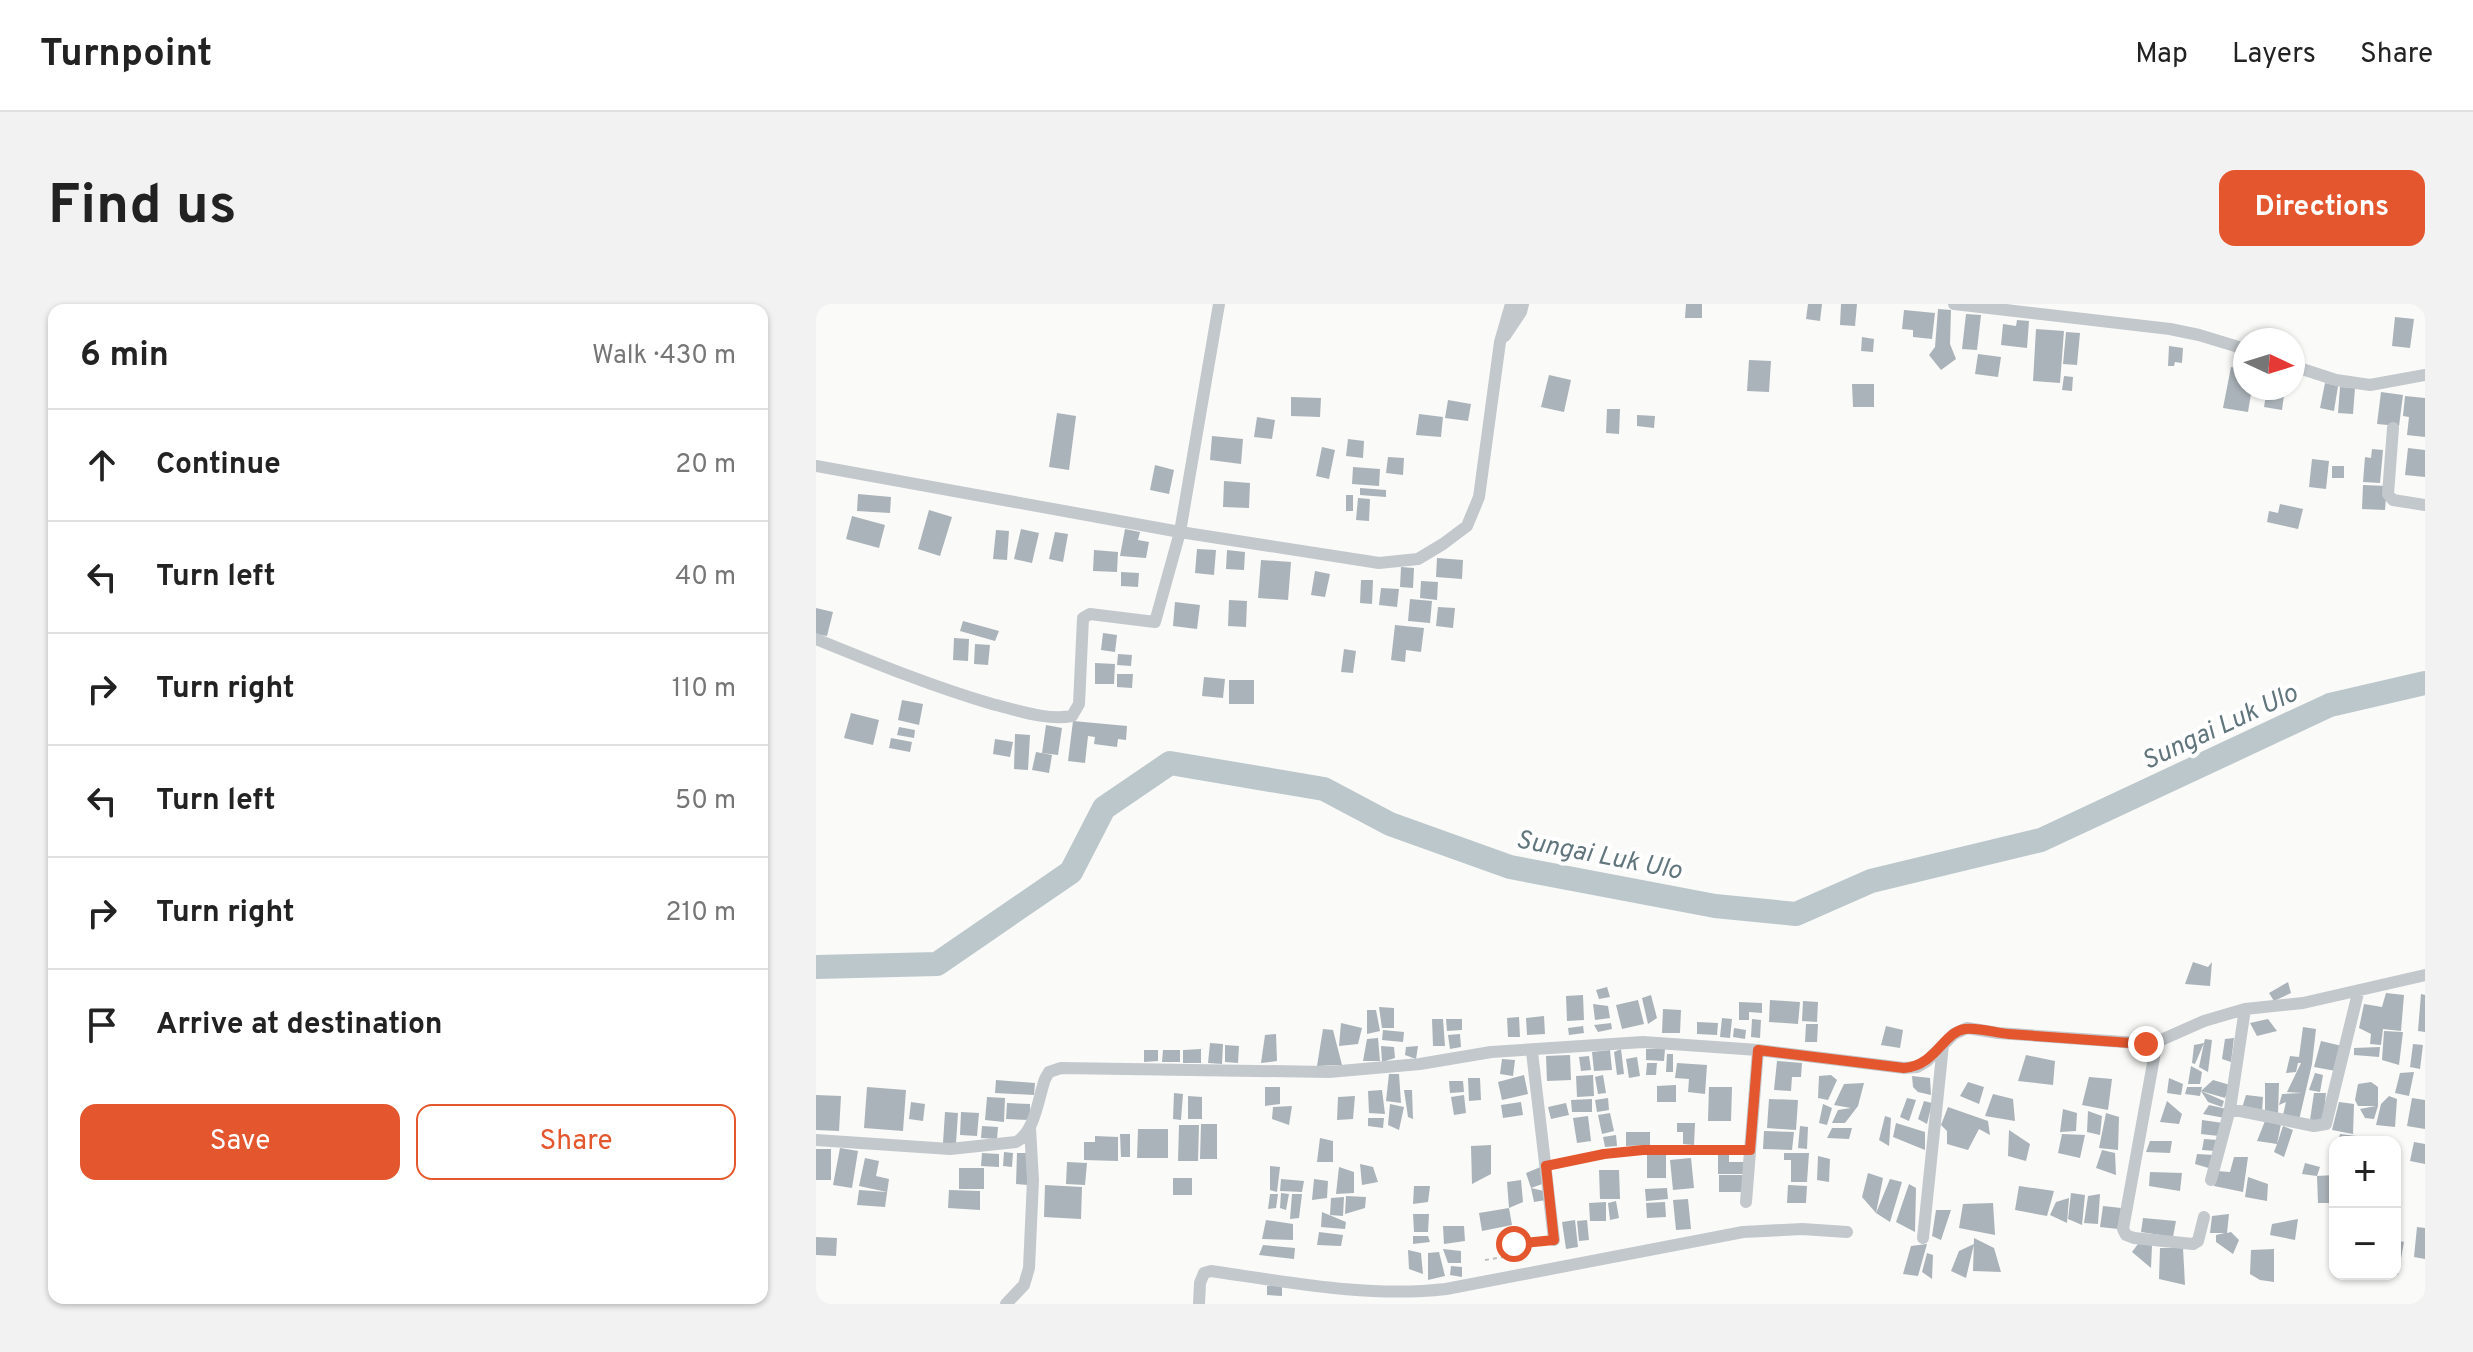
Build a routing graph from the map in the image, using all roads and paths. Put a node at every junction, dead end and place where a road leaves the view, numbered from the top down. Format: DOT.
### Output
graph roads {
  1 [pos="1219,304"];
  2 [pos="1511,304"];
  3 [pos="1523,304"];
  4 [pos="1954,304"];
  5 [pos="1500,342"];
  6 [pos="2233,345"];
  7 [pos="2305,370"];
  8 [pos="2425,375"];
  9 [pos="2393,428"];
  10 [pos="816,466"];
  11 [pos="2425,505"];
  12 [pos="1180,532"];
  13 [pos="816,639"];
  14 [pos="2425,975"];
  15 [pos="2358,993"];
  16 [pos="2245,1009"];
  17 [pos="2157,1041"];
  18 [pos="1943,1045"];
  19 [pos="1758,1050"];
  20 [pos="1532,1052"];
  21 [pos="2230,1109"];
  22 [pos="1030,1128"];
  23 [pos="816,1140"];
  24 [pos="1750,1150"];
  25 [pos="1546,1166"];
  26 [pos="2211,1180"];
  27 [pos="1746,1202"];
  28 [pos="2204,1217"];
  29 [pos="1847,1232"];
  30 [pos="1923,1238"];
  31 [pos="1554,1240"];
  32 [pos="1485,1260"];
  33 [pos="1006,1304"];
  34 [pos="1199,1304"];
  1 -- 12 [label="street"];
  2 -- 5 [label="street"];
  3 -- 5 [label="street"];
  4 -- 6 [label="street"];
  5 -- 12 [label="street"];
  7 -- 8 [label="street"];
  9 -- 11 [label="street"];
  10 -- 12 [label="street"];
  12 -- 13 [label="street"];
  14 -- 15 [label="street"];
  15 -- 16 [label="street"];
  15 -- 21 [label="street"];
  16 -- 17 [label="street"];
  16 -- 21 [label="street"];
  17 -- 18 [label="street"];
  17 -- 28 [label="street"];
  18 -- 19 [label="street"];
  18 -- 30 [label="street"];
  19 -- 20 [label="street"];
  19 -- 24 [label="street"];
  20 -- 22 [label="street"];
  20 -- 25 [label="street"];
  21 -- 26 [label="street"];
  22 -- 23 [label="street"];
  22 -- 33 [label="street"];
  24 -- 25 [label="path"];
  24 -- 27 [label="street"];
  25 -- 31 [label="street"];
  29 -- 34 [label="street"];
  31 -- 32 [label="path"];
}
